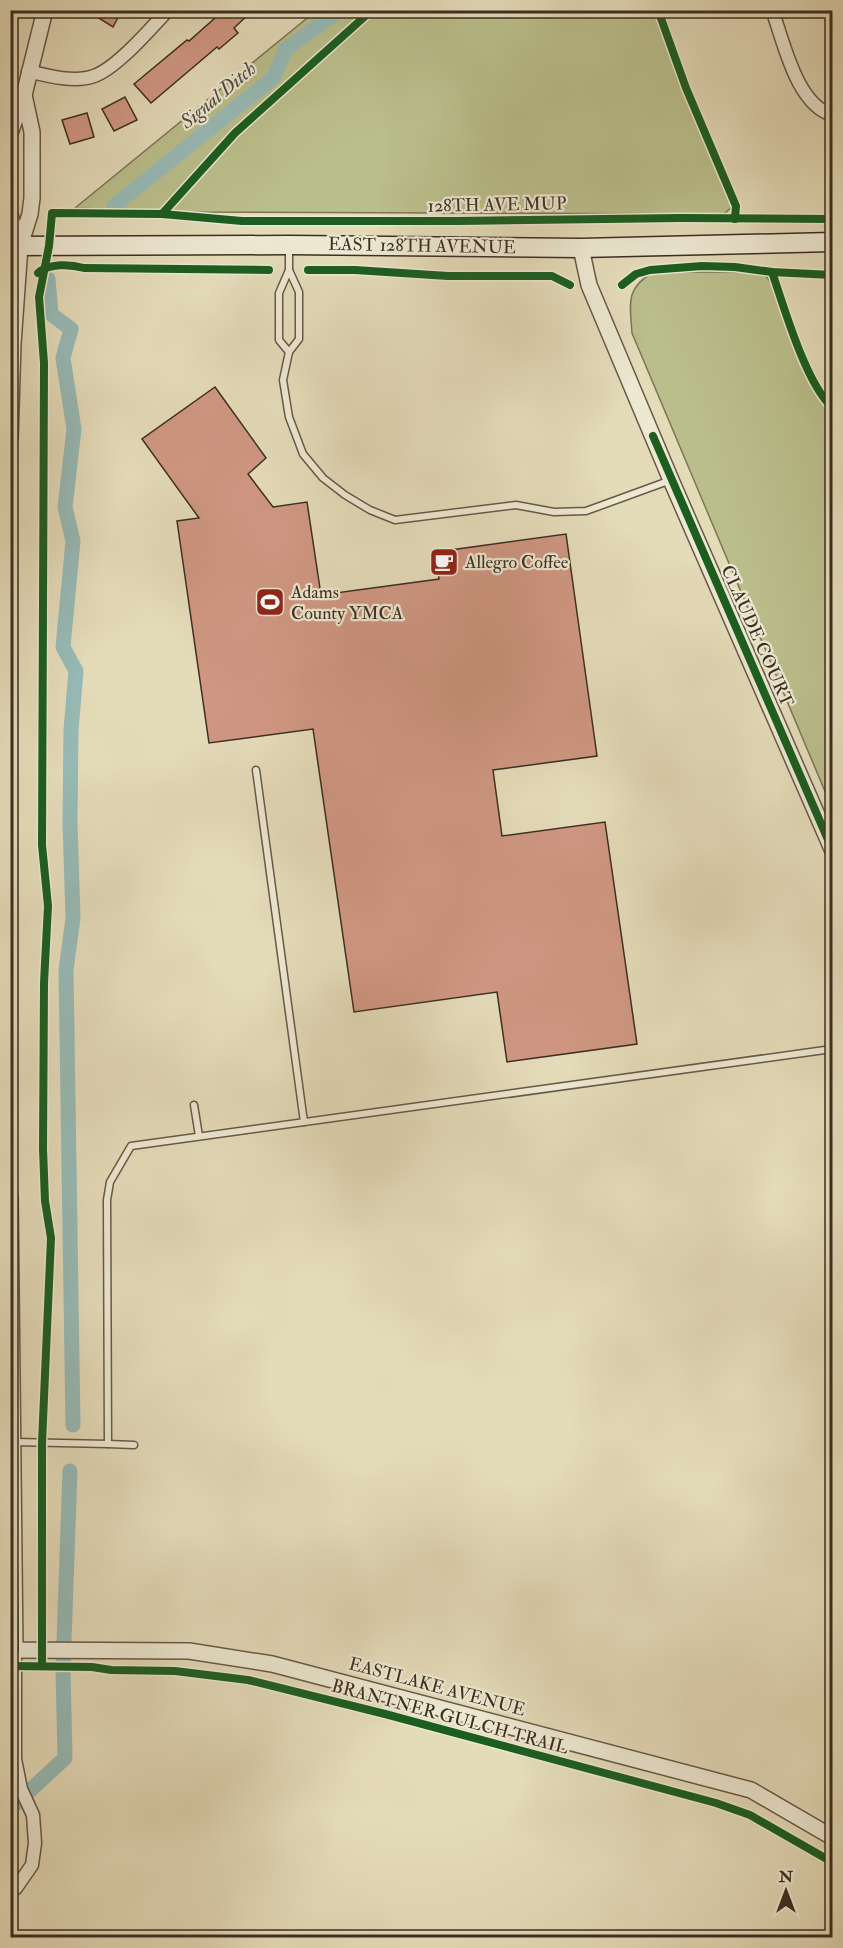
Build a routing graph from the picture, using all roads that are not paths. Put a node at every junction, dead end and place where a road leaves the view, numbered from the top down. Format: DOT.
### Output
graph roads {
  1 [pos="45,10"];
  2 [pos="168,10"];
  3 [pos="772,10"];
  4 [pos="28,71"];
  5 [pos="24,95"];
  6 [pos="832,115"];
  7 [pos="10,133"];
  8 [pos="10,214"];
  9 [pos="832,242"];
  10 [pos="289,245"];
  11 [pos="15,246"];
  12 [pos="581,248"];
  13 [pos="289,270"];
  14 [pos="289,352"];
  15 [pos="10,439"];
  16 [pos="671,480"];
  17 [pos="256,770"];
  18 [pos="832,849"];
  19 [pos="832,1049"];
  20 [pos="194,1105"];
  21 [pos="304,1122"];
  22 [pos="199,1136"];
  23 [pos="10,1196"];
  24 [pos="12,1336"];
  25 [pos="15,1442"];
  26 [pos="108,1444"];
  27 [pos="134,1445"];
  28 [pos="13,1650"];
  29 [pos="832,1837"];
  30 [pos="10,1891"];
  1 -- 4 [label="street"];
  2 -- 4 [label="street"];
  3 -- 6 [label="street"];
  4 -- 5 [label="street"];
  5 -- 7 [label="street"];
  5 -- 11 [label="street"];
  8 -- 11 [label="street"];
  9 -- 12 [label="main road, EAST 128TH AVENUE"];
  10 -- 11 [label="main road, EAST 128TH AVENUE"];
  10 -- 12 [label="main road, EAST 128TH AVENUE"];
  10 -- 13 [label="lane"];
  11 -- 15 [label="street"];
  12 -- 16 [label="street, CLAUDE COURT"];
  13 -- 14 [label="lane"];
  13 -- 14 [label="lane"];
  14 -- 16 [label="lane"];
  16 -- 18 [label="street, CLAUDE COURT"];
  17 -- 21 [label="lane"];
  19 -- 21 [label="lane"];
  20 -- 22 [label="lane"];
  21 -- 22 [label="lane"];
  22 -- 26 [label="lane"];
  23 -- 24 [label="street"];
  24 -- 25 [label="street"];
  25 -- 26 [label="lane"];
  25 -- 28 [label="street"];
  26 -- 27 [label="lane"];
  28 -- 29 [label="street, EASTLAKE AVENUE"];
  28 -- 30 [label="street"];
}
